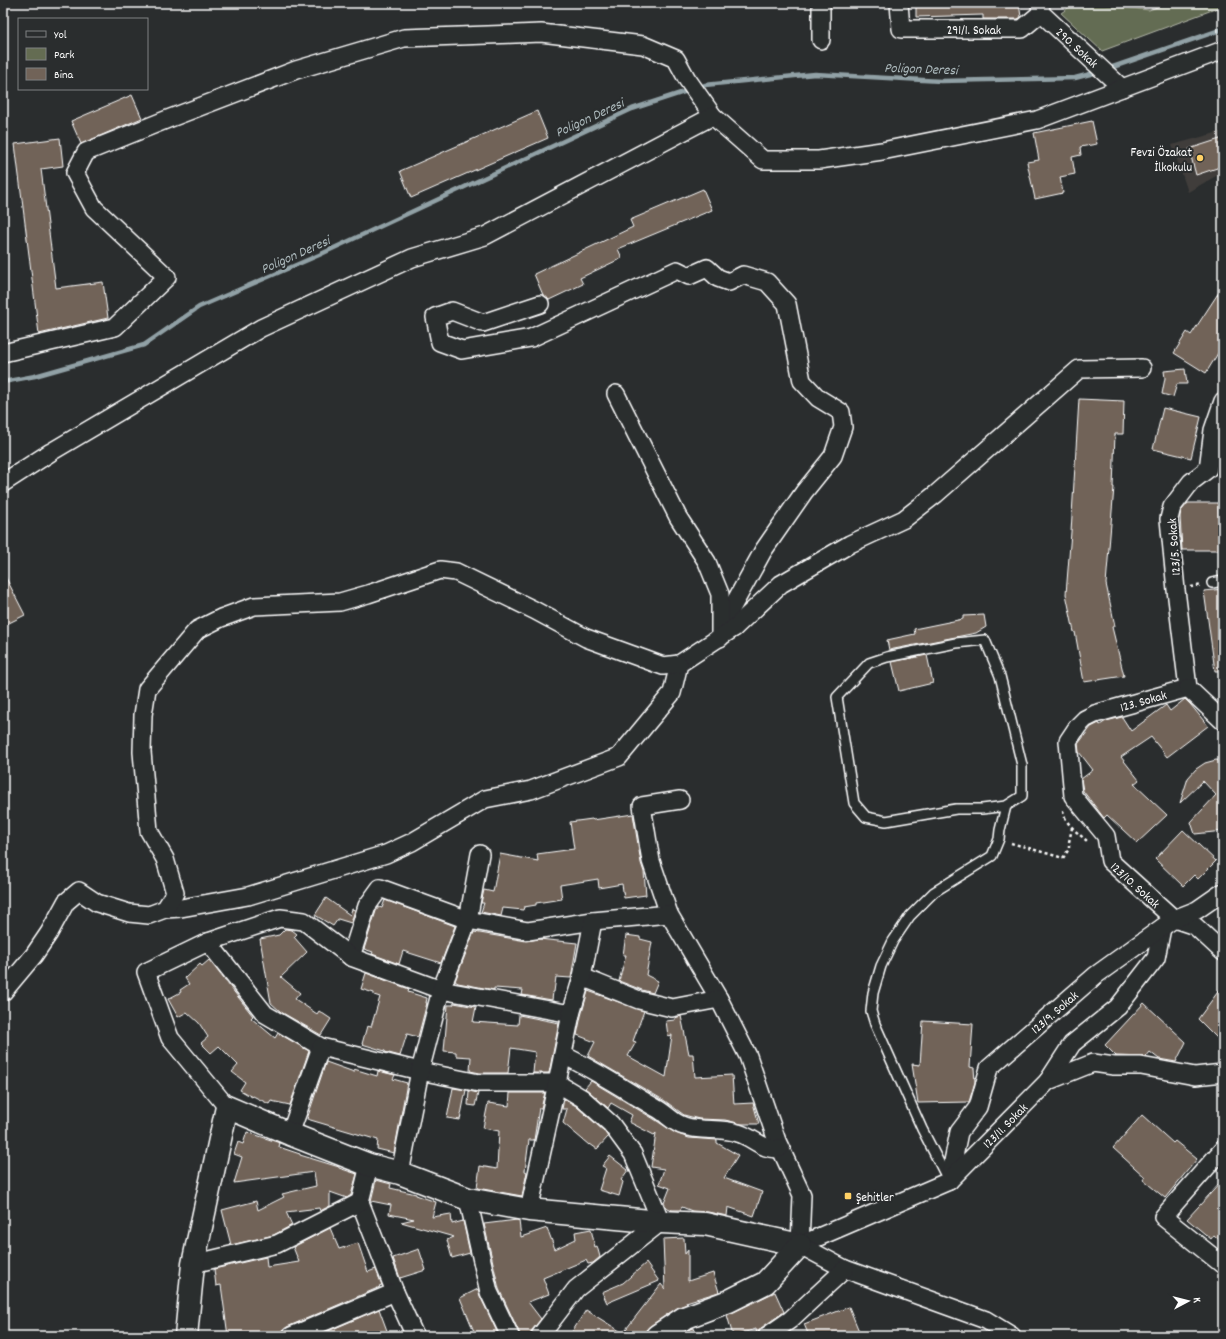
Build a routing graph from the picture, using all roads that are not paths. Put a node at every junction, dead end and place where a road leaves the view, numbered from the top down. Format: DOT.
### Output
graph roads {
  1 [pos="821,3"];
  2 [pos="900,3"];
  3 [pos="1041,8"];
  4 [pos="821,40"];
  5 [pos="1223,50"];
  6 [pos="1117,84"];
  7 [pos="713,116"];
  8 [pos="540,304"];
  9 [pos="3,353"];
  10 [pos="1142,368"];
  11 [pos="616,394"];
  12 [pos="1223,401"];
  13 [pos="3,483"];
  14 [pos="1223,581"];
  15 [pos="1212,583"];
  16 [pos="734,628"];
  17 [pos="720,638"];
  18 [pos="679,664"];
  19 [pos="1188,688"];
  20 [pos="1223,721"];
  21 [pos="1073,796"];
  22 [pos="680,800"];
  23 [pos="1006,806"];
  24 [pos="480,854"];
  25 [pos="1223,892"];
  26 [pos="165,909"];
  27 [pos="669,914"];
  28 [pos="468,920"];
  29 [pos="593,921"];
  30 [pos="1168,924"];
  31 [pos="208,942"];
  32 [pos="1223,952"];
  33 [pos="351,957"];
  34 [pos="582,977"];
  35 [pos="441,990"];
  36 [pos="3,992"];
  37 [pos="719,999"];
  38 [pos="571,1014"];
  39 [pos="321,1047"];
  40 [pos="563,1055"];
  41 [pos="420,1071"];
  42 [pos="1223,1073"];
  43 [pos="1048,1081"];
  44 [pos="557,1083"];
  45 [pos="227,1107"];
  46 [pos="290,1134"];
  47 [pos="780,1148"];
  48 [pos="1223,1149"];
  49 [pos="369,1164"];
  50 [pos="400,1173"];
  51 [pos="949,1180"];
  52 [pos="468,1199"];
  53 [pos="360,1202"];
  54 [pos="529,1210"];
  55 [pos="661,1222"];
  56 [pos="800,1245"];
  57 [pos="193,1264"];
  58 [pos="1223,1265"];
  59 [pos="846,1269"];
  60 [pos="395,1292"];
  61 [pos="186,1336"];
  62 [pos="291,1336"];
  63 [pos="415,1336"];
  64 [pos="510,1336"];
  65 [pos="540,1336"];
  66 [pos="657,1336"];
  67 [pos="767,1336"];
  68 [pos="1012,1336"];
  1 -- 4 [label="street"];
  2 -- 3 [label="street, 291/1. Sokak"];
  3 -- 6 [label="street, 290. Sokak"];
  5 -- 6 [label="street"];
  6 -- 7 [label="street"];
  7 -- 9 [label="street"];
  7 -- 13 [label="street"];
  8 -- 16 [label="street"];
  10 -- 16 [label="street"];
  11 -- 17 [label="street"];
  12 -- 19 [label="street, 123/5. Sokak"];
  14 -- 15 [label="lane"];
  16 -- 17 [label="street"];
  17 -- 18 [label="street"];
  18 -- 26 [label="street"];
  18 -- 26 [label="street"];
  19 -- 20 [label="street"];
  19 -- 21 [label="street, 123. Sokak"];
  21 -- 30 [label="street, 123/10. Sokak"];
  22 -- 27 [label="street"];
  23 -- 23 [label="lane"];
  23 -- 51 [label="lane"];
  24 -- 28 [label="street"];
  25 -- 30 [label="street, 123/9. Sokak"];
  26 -- 36 [label="street"];
  27 -- 29 [label="street"];
  27 -- 37 [label="street"];
  28 -- 29 [label="street"];
  28 -- 33 [label="street"];
  28 -- 35 [label="street"];
  29 -- 34 [label="street"];
  30 -- 32 [label="street, 123/10. Sokak"];
  30 -- 43 [label="street"];
  30 -- 51 [label="street, 123/9. Sokak"];
  31 -- 33 [label="street"];
  31 -- 39 [label="street"];
  31 -- 45 [label="street"];
  33 -- 35 [label="street"];
  34 -- 37 [label="street"];
  34 -- 38 [label="street"];
  35 -- 38 [label="street"];
  35 -- 41 [label="street"];
  37 -- 47 [label="street"];
  38 -- 40 [label="street"];
  39 -- 41 [label="street"];
  39 -- 46 [label="street"];
  40 -- 44 [label="street"];
  40 -- 47 [label="street"];
  41 -- 44 [label="street"];
  41 -- 50 [label="street"];
  42 -- 43 [label="street, 123/11. Sokak"];
  43 -- 51 [label="street, 123/11. Sokak"];
  44 -- 54 [label="street"];
  44 -- 55 [label="street"];
  45 -- 46 [label="street"];
  45 -- 57 [label="street"];
  46 -- 49 [label="street"];
  47 -- 56 [label="street"];
  48 -- 58 [label="street"];
  49 -- 50 [label="street"];
  49 -- 53 [label="street"];
  50 -- 52 [label="street"];
  51 -- 56 [label="street, 123/11. Sokak"];
  52 -- 54 [label="street"];
  52 -- 64 [label="street"];
  53 -- 57 [label="street"];
  53 -- 60 [label="street"];
  54 -- 55 [label="street"];
  55 -- 56 [label="street"];
  55 -- 65 [label="street"];
  56 -- 59 [label="street"];
  56 -- 66 [label="street"];
  57 -- 61 [label="street"];
  59 -- 67 [label="street"];
  59 -- 68 [label="street"];
  60 -- 62 [label="street"];
  60 -- 63 [label="street"];
}
